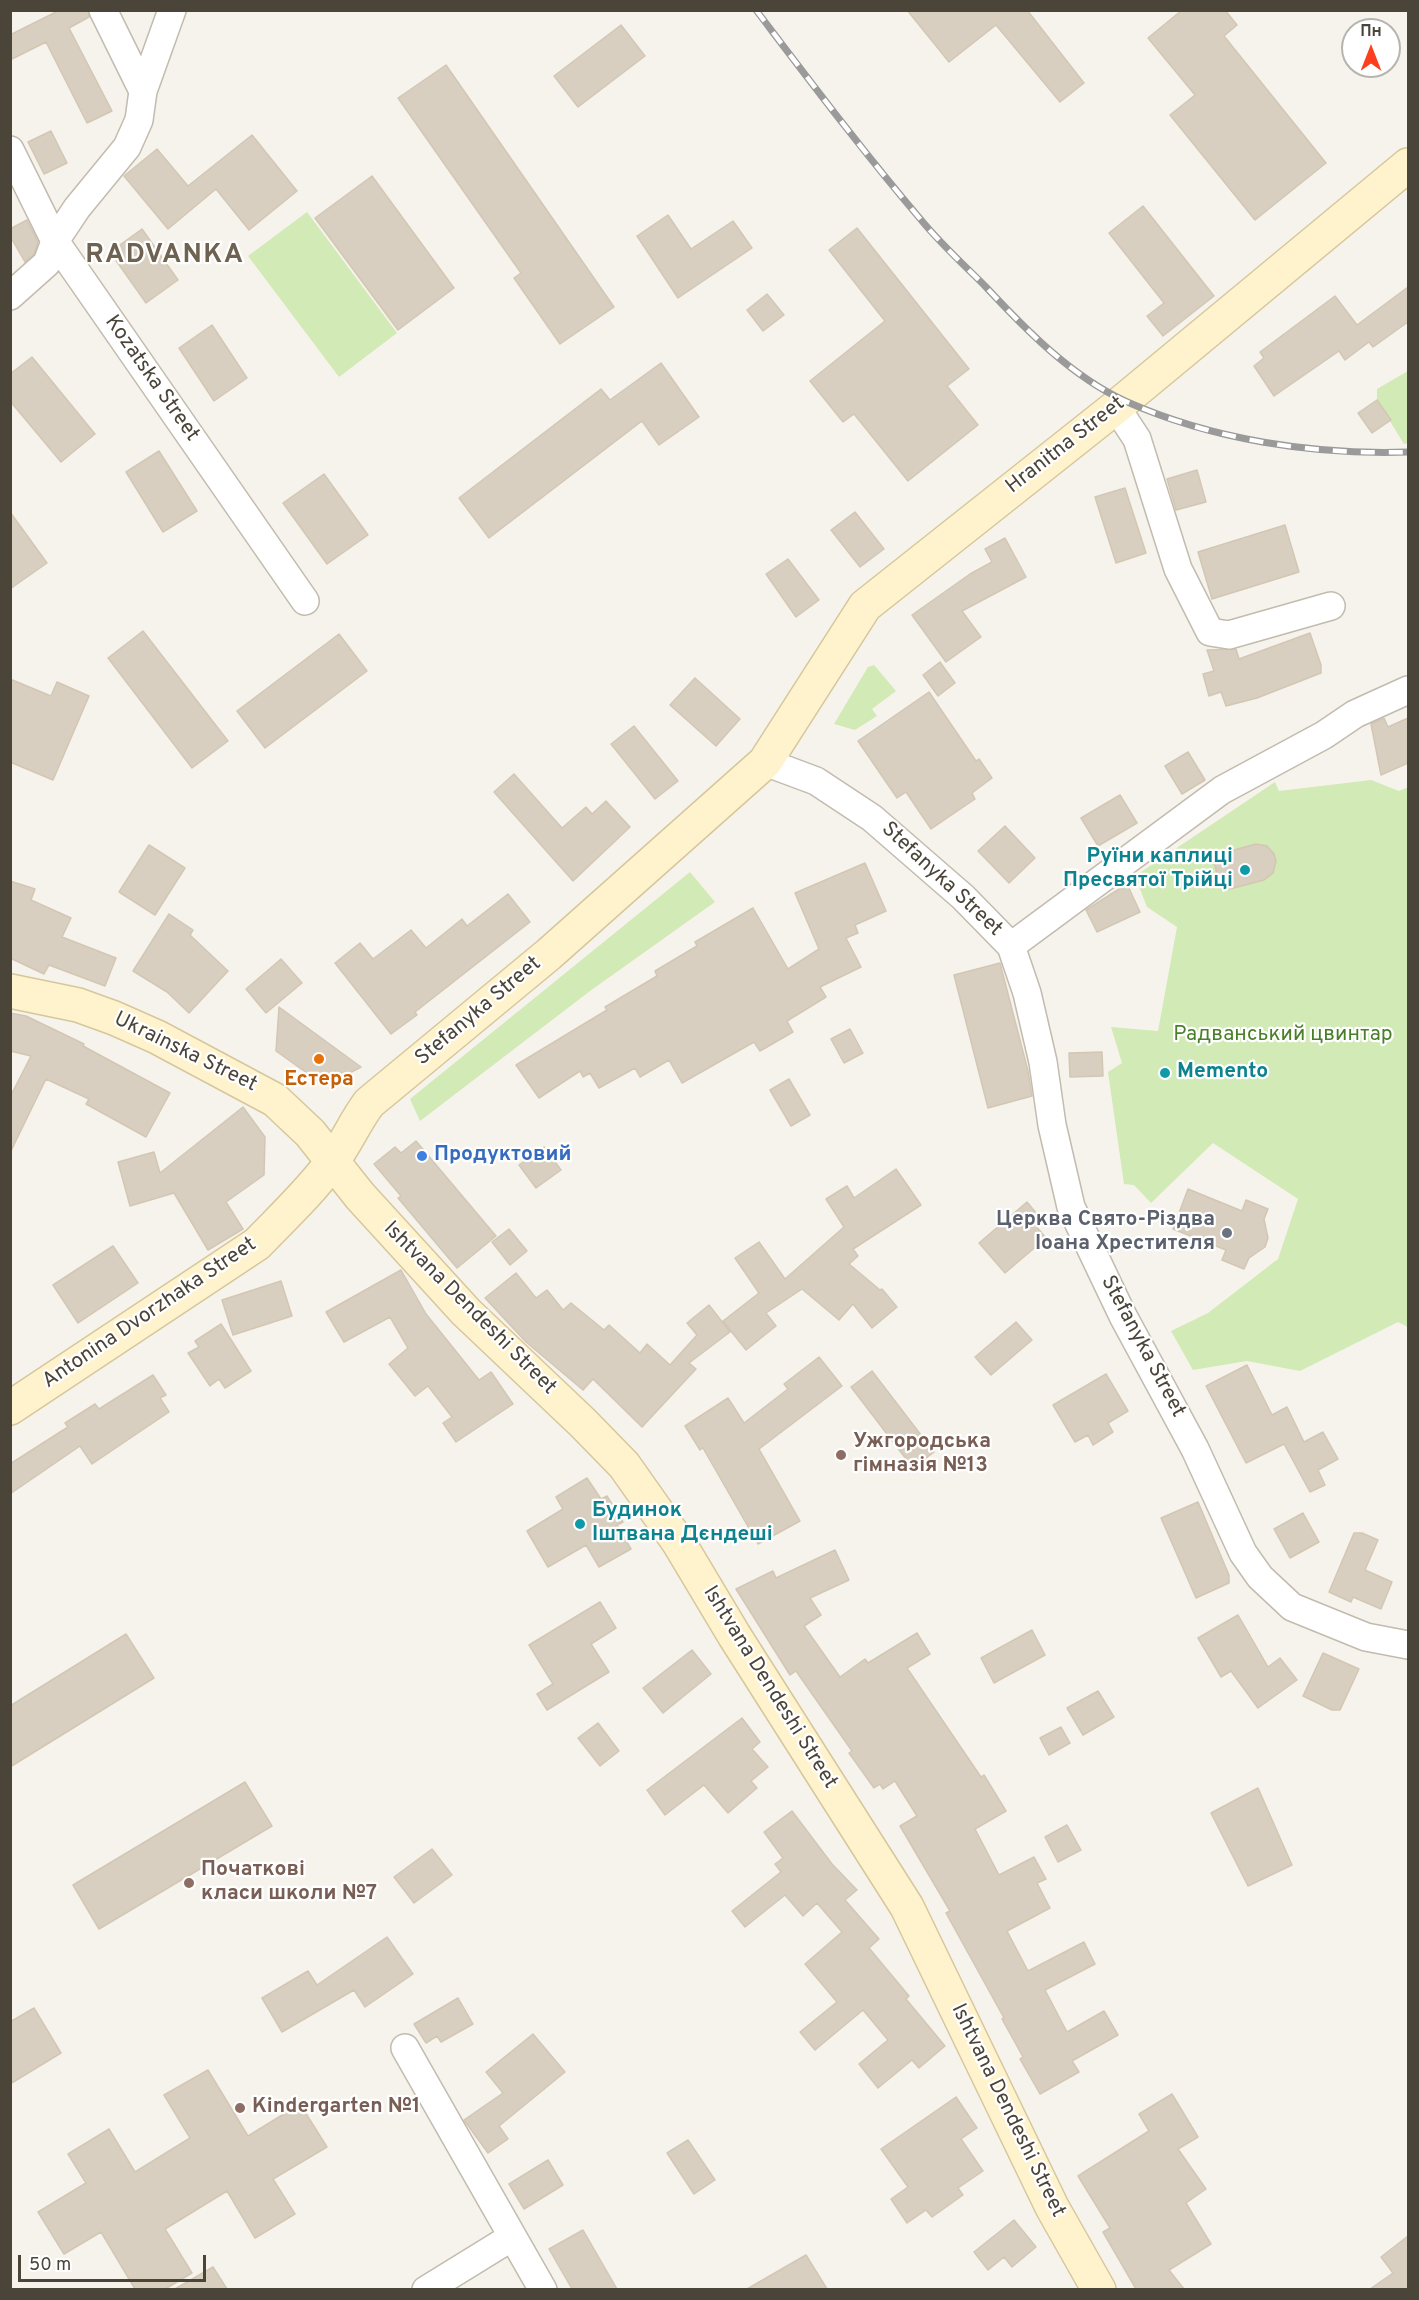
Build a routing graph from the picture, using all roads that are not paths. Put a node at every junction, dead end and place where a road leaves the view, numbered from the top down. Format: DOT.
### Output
graph roads {
  1 [pos="103,10"];
  2 [pos="171,10"];
  3 [pos="143,91"];
  4 [pos="10,150"];
  5 [pos="1408,165"];
  6 [pos="56,241"];
  7 [pos="10,296"];
  8 [pos="1116,407"];
  9 [pos="305,601"];
  10 [pos="1331,606"];
  11 [pos="1408,690"];
  12 [pos="765,762"];
  13 [pos="1011,946"];
  14 [pos="10,991"];
  15 [pos="334,1161"];
  16 [pos="10,1408"];
  17 [pos="1408,1646"];
  18 [pos="405,2048"];
  19 [pos="512,2237"];
  20 [pos="426,2289"];
  21 [pos="543,2289"];
  22 [pos="1099,2289"];
  1 -- 3 [label="street"];
  2 -- 3 [label="street"];
  3 -- 6 [label="street"];
  4 -- 6 [label="street, Kozatska Street"];
  5 -- 8 [label="street, Hranitna Street"];
  6 -- 7 [label="street"];
  6 -- 9 [label="street, Kozatska Street"];
  8 -- 10 [label="street"];
  8 -- 12 [label="street, Hranitna Street"];
  11 -- 13 [label="street"];
  12 -- 13 [label="street, Stefanyka Street"];
  12 -- 15 [label="street, Stefanyka Street"];
  13 -- 17 [label="street, Stefanyka Street"];
  14 -- 15 [label="street, Ukrainska Street"];
  15 -- 16 [label="street, Antonina Dvorzhaka Street"];
  15 -- 22 [label="street, Ishtvana Dendeshi Street"];
  18 -- 19 [label="street"];
  19 -- 20 [label="street"];
  19 -- 21 [label="street"];
}
